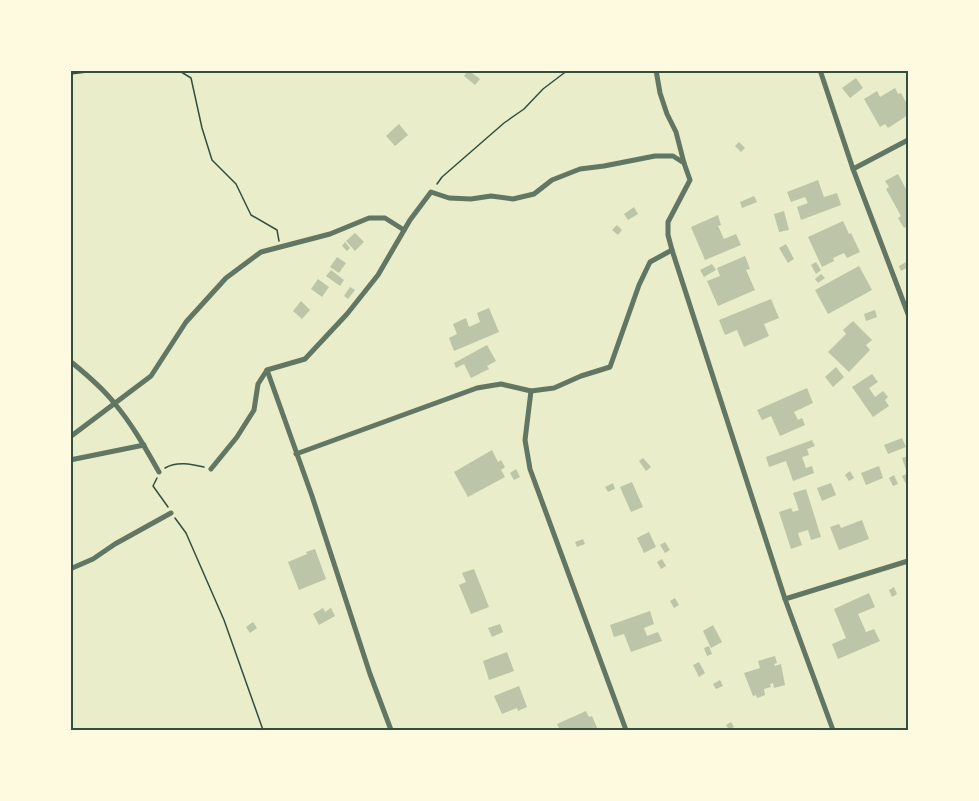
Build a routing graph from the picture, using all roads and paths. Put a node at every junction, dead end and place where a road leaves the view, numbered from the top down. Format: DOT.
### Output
graph roads {
  1 [pos="89,70"];
  2 [pos="178,70"];
  3 [pos="568,70"];
  4 [pos="656,70"];
  5 [pos="820,70"];
  6 [pos="70,74"];
  7 [pos="909,140"];
  8 [pos="684,163"];
  9 [pos="853,169"];
  10 [pos="431,192"];
  11 [pos="404,230"];
  12 [pos="280,247"];
  13 [pos="672,250"];
  14 [pos="909,314"];
  15 [pos="70,361"];
  16 [pos="267,370"];
  17 [pos="531,391"];
  18 [pos="115,403"];
  19 [pos="70,437"];
  20 [pos="144,445"];
  21 [pos="296,454"];
  22 [pos="70,460"];
  23 [pos="211,469"];
  24 [pos="159,472"];
  25 [pos="171,513"];
  26 [pos="909,561"];
  27 [pos="70,569"];
  28 [pos="785,599"];
  29 [pos="263,730"];
  30 [pos="391,730"];
  31 [pos="626,730"];
  32 [pos="833,730"];
  1 -- 6 [label="path"];
  2 -- 12 [label="path"];
  3 -- 10 [label="path"];
  4 -- 8 [label="street"];
  5 -- 9 [label="street"];
  7 -- 9 [label="street"];
  8 -- 10 [label="street"];
  8 -- 13 [label="street"];
  9 -- 14 [label="street"];
  10 -- 11 [label="street"];
  11 -- 12 [label="street"];
  11 -- 16 [label="street"];
  12 -- 18 [label="street"];
  13 -- 17 [label="street"];
  13 -- 28 [label="street"];
  15 -- 18 [label="street"];
  16 -- 21 [label="street"];
  16 -- 23 [label="street"];
  17 -- 21 [label="street"];
  17 -- 31 [label="street"];
  18 -- 19 [label="street"];
  18 -- 20 [label="street"];
  20 -- 22 [label="street"];
  20 -- 24 [label="street"];
  21 -- 30 [label="street"];
  23 -- 24 [label="path"];
  24 -- 25 [label="path"];
  25 -- 27 [label="street"];
  25 -- 29 [label="path"];
  26 -- 28 [label="street"];
  28 -- 32 [label="street"];
}
